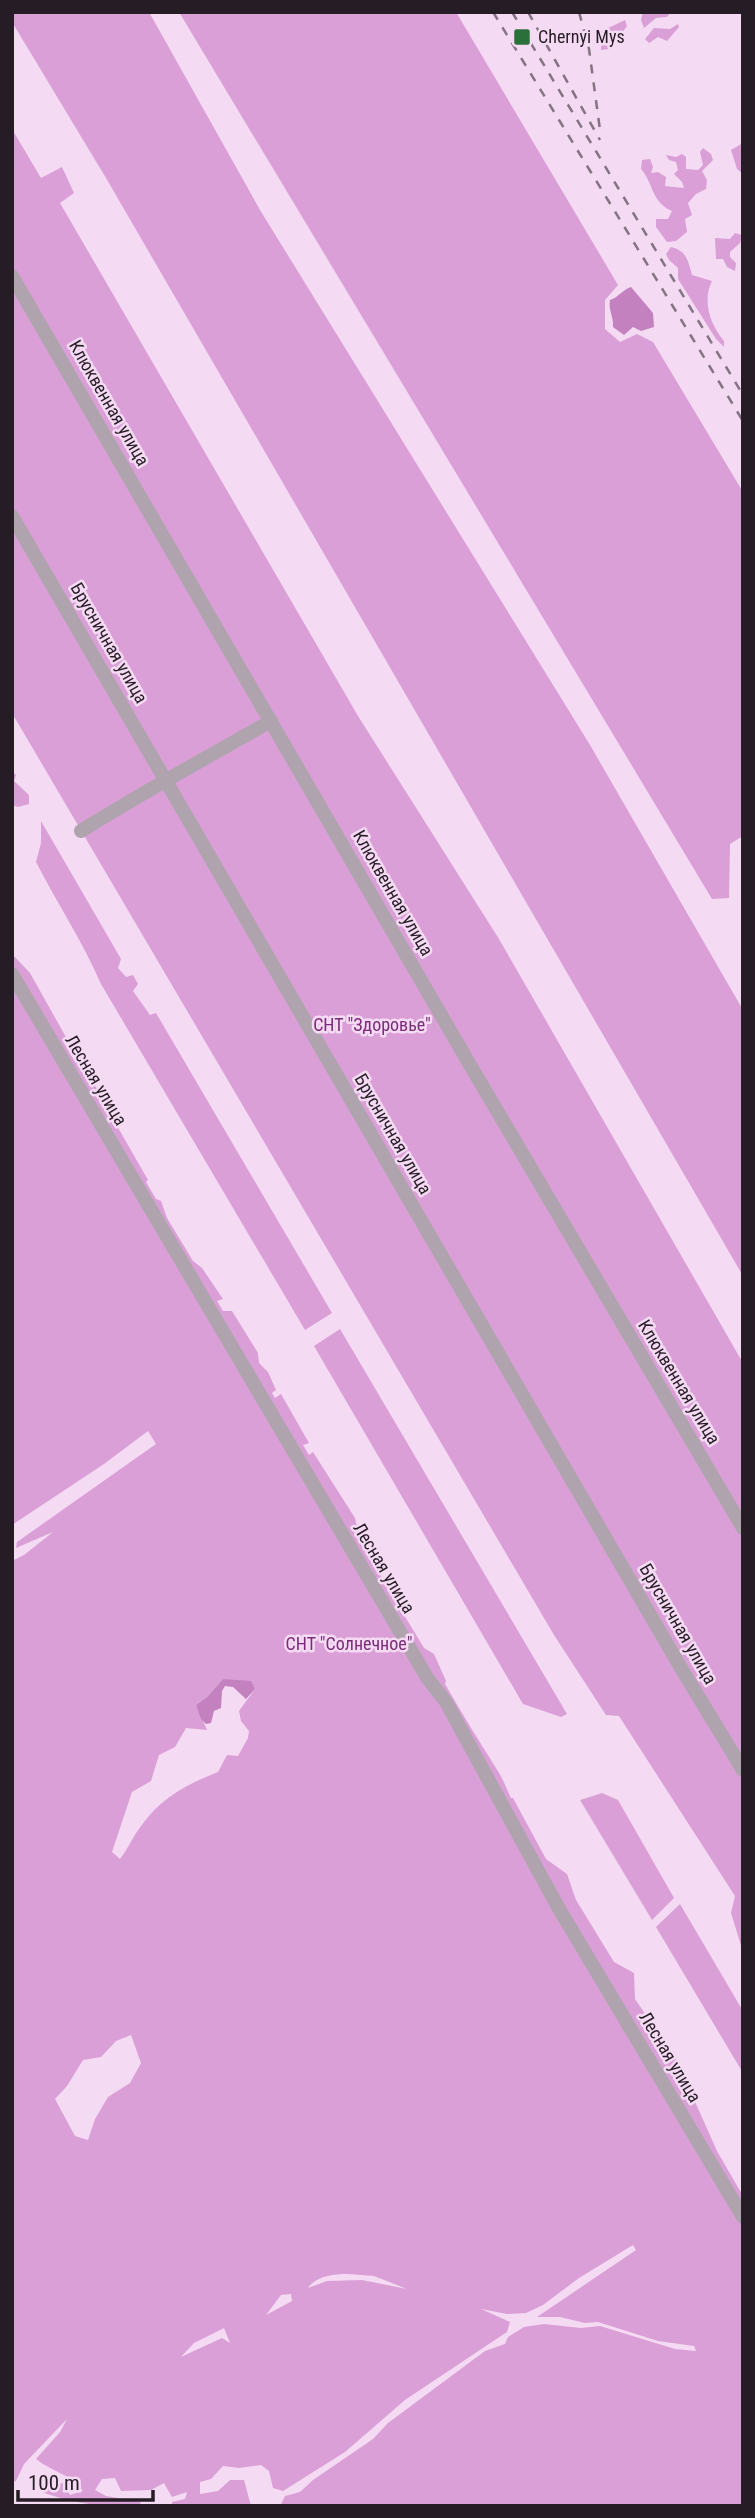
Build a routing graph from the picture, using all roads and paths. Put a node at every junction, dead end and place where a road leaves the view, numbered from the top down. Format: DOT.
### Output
graph roads {
  1 [pos="12,276"];
  2 [pos="12,516"];
  3 [pos="271,721"];
  4 [pos="167,781"];
  5 [pos="81,831"];
  6 [pos="12,974"];
  7 [pos="743,1528"];
  8 [pos="743,1770"];
  9 [pos="743,2217"];
  1 -- 3 [label="street, Клюквенная улица"];
  2 -- 4 [label="street, Брусничная улица"];
  3 -- 4 [label="street"];
  3 -- 7 [label="street, Клюквенная улица"];
  4 -- 5 [label="street"];
  4 -- 8 [label="street, Брусничная улица"];
  6 -- 9 [label="street, Лесная улица"];
}
